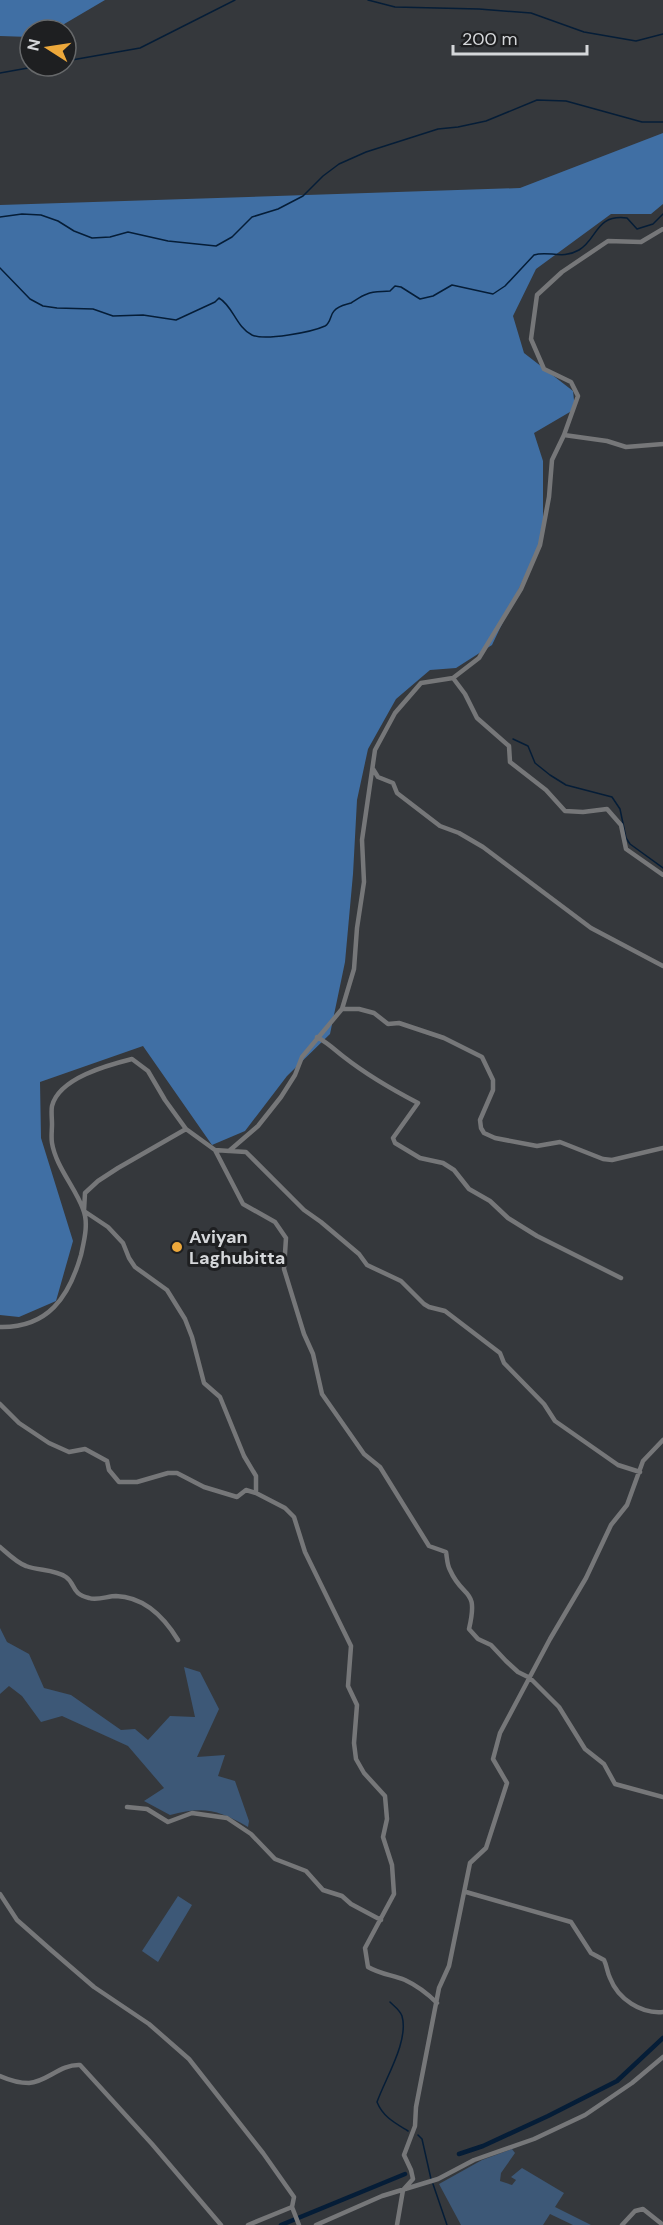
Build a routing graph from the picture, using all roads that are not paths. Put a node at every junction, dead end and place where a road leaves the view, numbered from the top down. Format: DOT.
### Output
graph roads {
  1 [pos="662,231"];
  2 [pos="564,435"];
  3 [pos="663,444"];
  4 [pos="453,678"];
  5 [pos="372,766"];
  6 [pos="663,875"];
  7 [pos="663,966"];
  8 [pos="342,1009"];
  9 [pos="317,1037"];
  10 [pos="186,1129"];
  11 [pos="663,1148"];
  12 [pos="214,1150"];
  13 [pos="230,1151"];
  14 [pos="84,1211"];
  15 [pos="621,1278"];
  16 [pos="0,1327"];
  17 [pos="0,1404"];
  18 [pos="663,1440"];
  19 [pos="656,1448"];
  20 [pos="663,1449"];
  21 [pos="640,1472"];
  22 [pos="256,1493"];
  23 [pos="0,1546"];
  24 [pos="178,1640"];
  25 [pos="530,1678"];
  26 [pos="663,1797"];
  27 [pos="128,1807"];
  28 [pos="466,1892"];
  29 [pos="0,1894"];
  30 [pos="381,1920"];
  31 [pos="437,2003"];
  32 [pos="663,2012"];
  33 [pos="663,2057"];
  34 [pos="0,2076"];
  35 [pos="403,2190"];
  36 [pos="292,2207"];
  37 [pos="298,2224"];
  38 [pos="221,2225"];
  39 [pos="248,2225"];
  40 [pos="316,2225"];
  41 [pos="397,2225"];
  42 [pos="622,2225"];
  43 [pos="663,2225"];
  1 -- 2 [label="street"];
  2 -- 3 [label="street"];
  2 -- 4 [label="street"];
  4 -- 5 [label="street"];
  4 -- 6 [label="street"];
  5 -- 7 [label="street"];
  5 -- 8 [label="street"];
  8 -- 9 [label="street"];
  8 -- 11 [label="street"];
  9 -- 13 [label="street"];
  9 -- 15 [label="street"];
  10 -- 12 [label="street"];
  10 -- 14 [label="street"];
  10 -- 14 [label="street"];
  12 -- 13 [label="street"];
  12 -- 25 [label="street"];
  13 -- 21 [label="street"];
  14 -- 16 [label="street"];
  14 -- 22 [label="street"];
  17 -- 22 [label="street"];
  18 -- 19 [label="street"];
  19 -- 20 [label="street"];
  19 -- 21 [label="street"];
  21 -- 25 [label="street"];
  22 -- 30 [label="street"];
  23 -- 24 [label="street"];
  25 -- 26 [label="street"];
  25 -- 28 [label="street"];
  27 -- 30 [label="street"];
  28 -- 31 [label="street"];
  28 -- 32 [label="street"];
  29 -- 36 [label="street"];
  30 -- 31 [label="street"];
  31 -- 35 [label="street"];
  33 -- 35 [label="street"];
  34 -- 38 [label="street"];
  35 -- 40 [label="street"];
  35 -- 41 [label="street"];
  36 -- 37 [label="street"];
  36 -- 39 [label="street"];
  42 -- 43 [label="street"];
}
